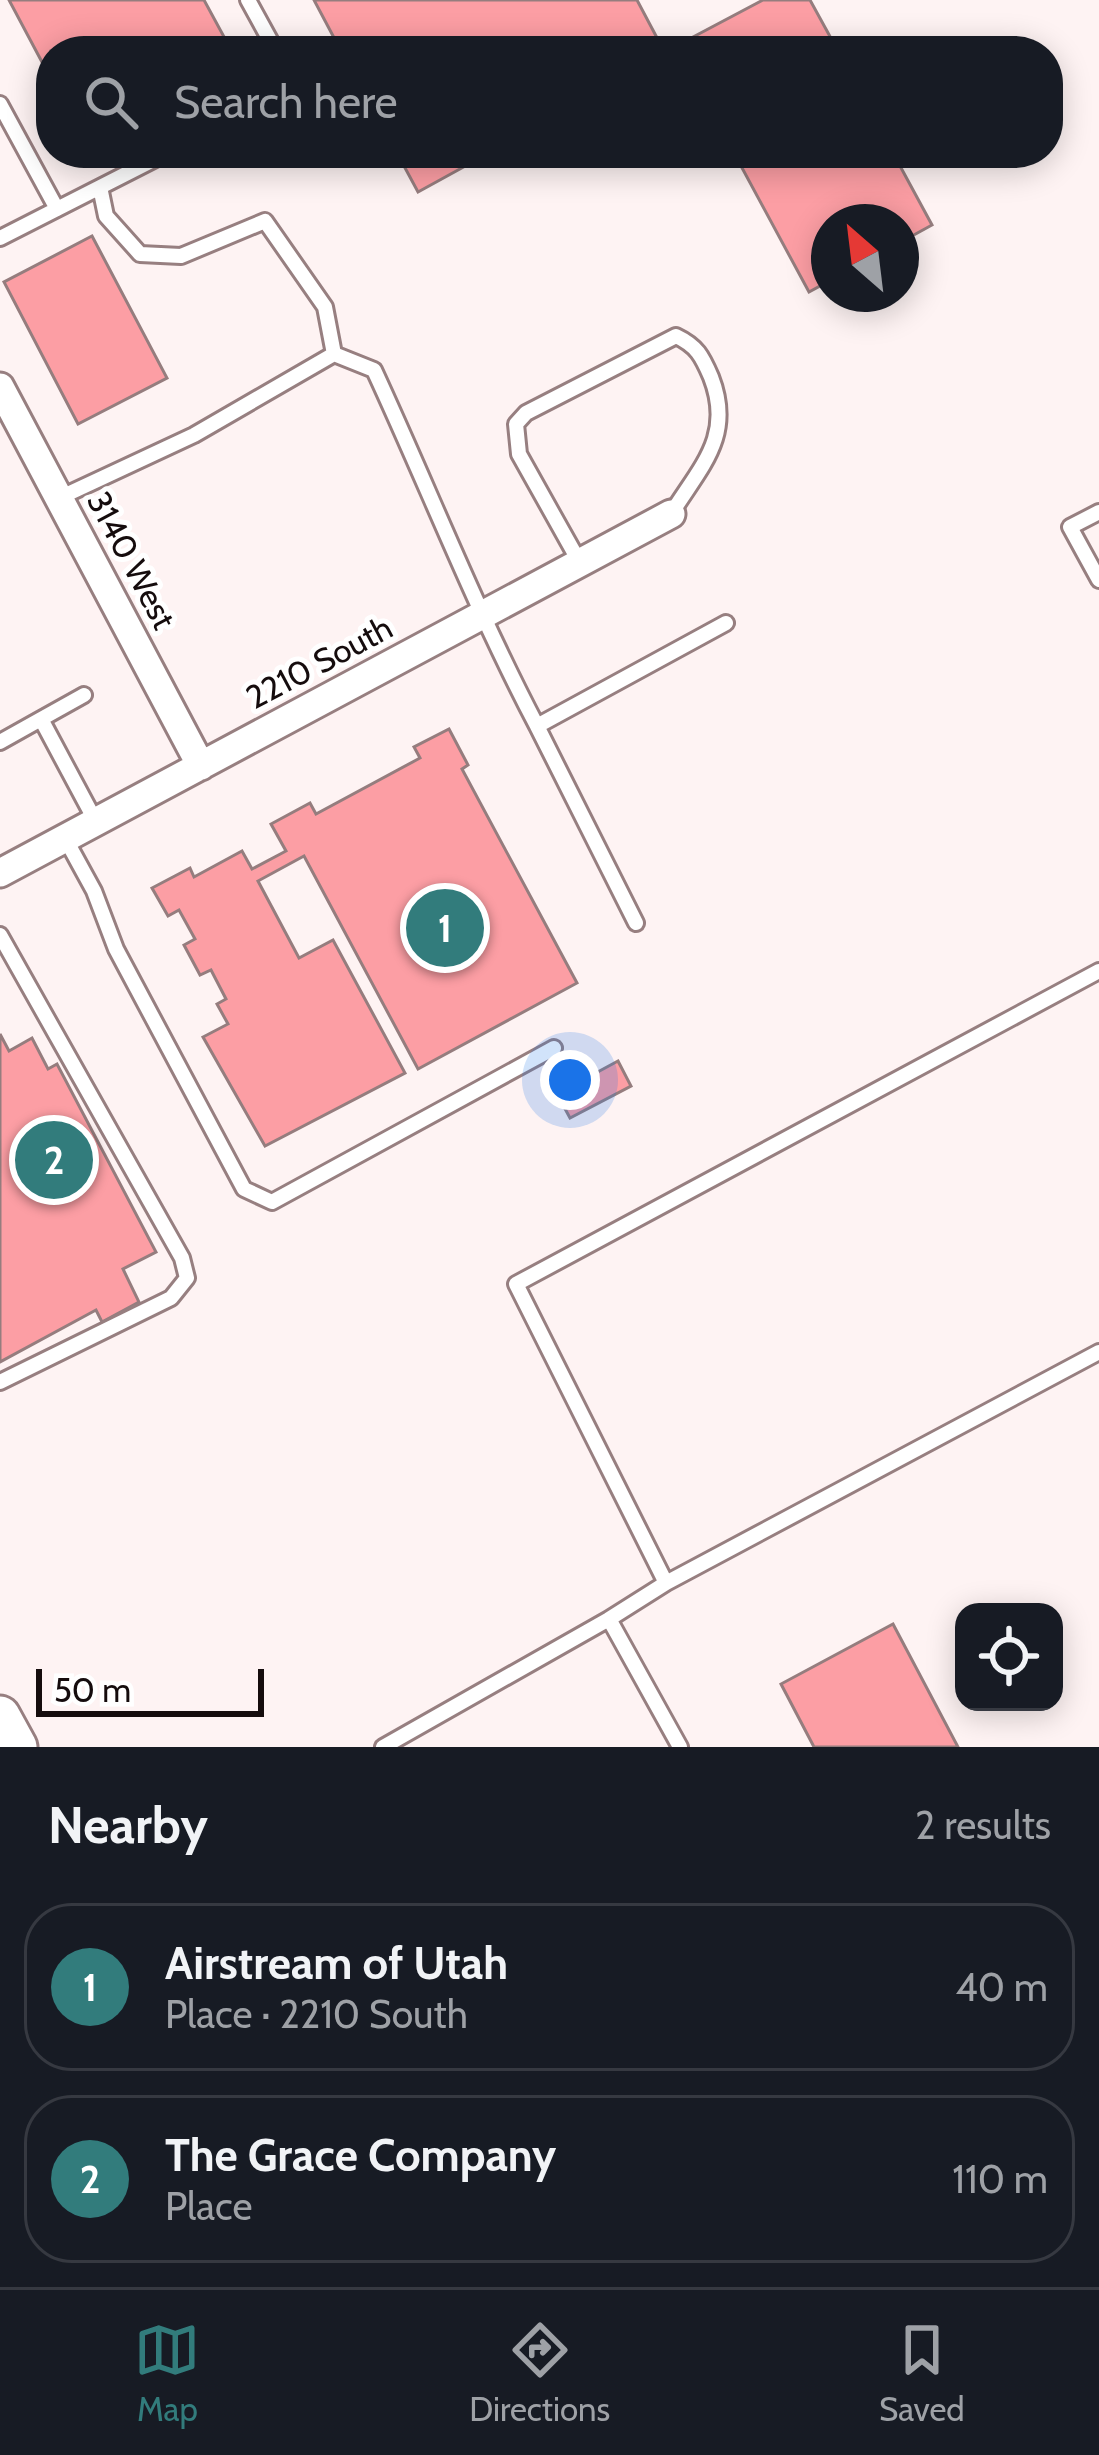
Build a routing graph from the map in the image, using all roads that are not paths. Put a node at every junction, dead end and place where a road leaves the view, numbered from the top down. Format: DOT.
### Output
graph roads {
  1 [pos="248,0"];
  2 [pos="268,36"];
  3 [pos="0,104"];
  4 [pos="138,168"];
  5 [pos="100,188"];
  6 [pos="56,209"];
  7 [pos="0,238"];
  8 [pos="334,354"];
  9 [pos="0,387"];
  10 [pos="59,498"];
  11 [pos="1099,512"];
  12 [pos="671,514"];
  13 [pos="580,563"];
  14 [pos="1099,580"];
  15 [pos="479,617"];
  16 [pos="726,623"];
  17 [pos="84,695"];
  18 [pos="41,719"];
  19 [pos="537,726"];
  20 [pos="0,742"];
  21 [pos="201,766"];
  22 [pos="97,821"];
  23 [pos="65,838"];
  24 [pos="0,873"];
  25 [pos="637,923"];
  26 [pos="0,935"];
  27 [pos="1099,971"];
  28 [pos="554,1048"];
  29 [pos="1099,1352"];
  30 [pos="0,1382"];
  31 [pos="666,1583"];
  32 [pos="608,1619"];
  33 [pos="0,1716"];
  34 [pos="16,1747"];
  35 [pos="383,1747"];
  36 [pos="680,1747"];
  1 -- 2 [label="lane"];
  3 -- 6 [label="lane"];
  4 -- 5 [label="lane"];
  5 -- 6 [label="lane"];
  5 -- 8 [label="lane"];
  6 -- 7 [label="lane"];
  8 -- 10 [label="lane"];
  8 -- 15 [label="lane"];
  9 -- 10 [label="street, 3140 West"];
  10 -- 21 [label="street, 3140 West"];
  11 -- 14 [label="lane"];
  12 -- 13 [label="street, 2210 South"];
  12 -- 13 [label="lane"];
  13 -- 15 [label="street, 2210 South"];
  15 -- 19 [label="lane"];
  15 -- 21 [label="street, 2210 South"];
  16 -- 19 [label="lane"];
  17 -- 18 [label="lane"];
  18 -- 20 [label="lane"];
  18 -- 22 [label="lane"];
  19 -- 25 [label="lane"];
  21 -- 22 [label="street, 2210 South"];
  22 -- 23 [label="street, 2210 South"];
  23 -- 24 [label="street, 2210 South"];
  23 -- 28 [label="lane"];
  26 -- 30 [label="lane"];
  27 -- 31 [label="lane"];
  29 -- 31 [label="lane"];
  31 -- 32 [label="lane"];
  32 -- 35 [label="lane"];
  32 -- 36 [label="lane"];
  33 -- 34 [label="main road"];
}
